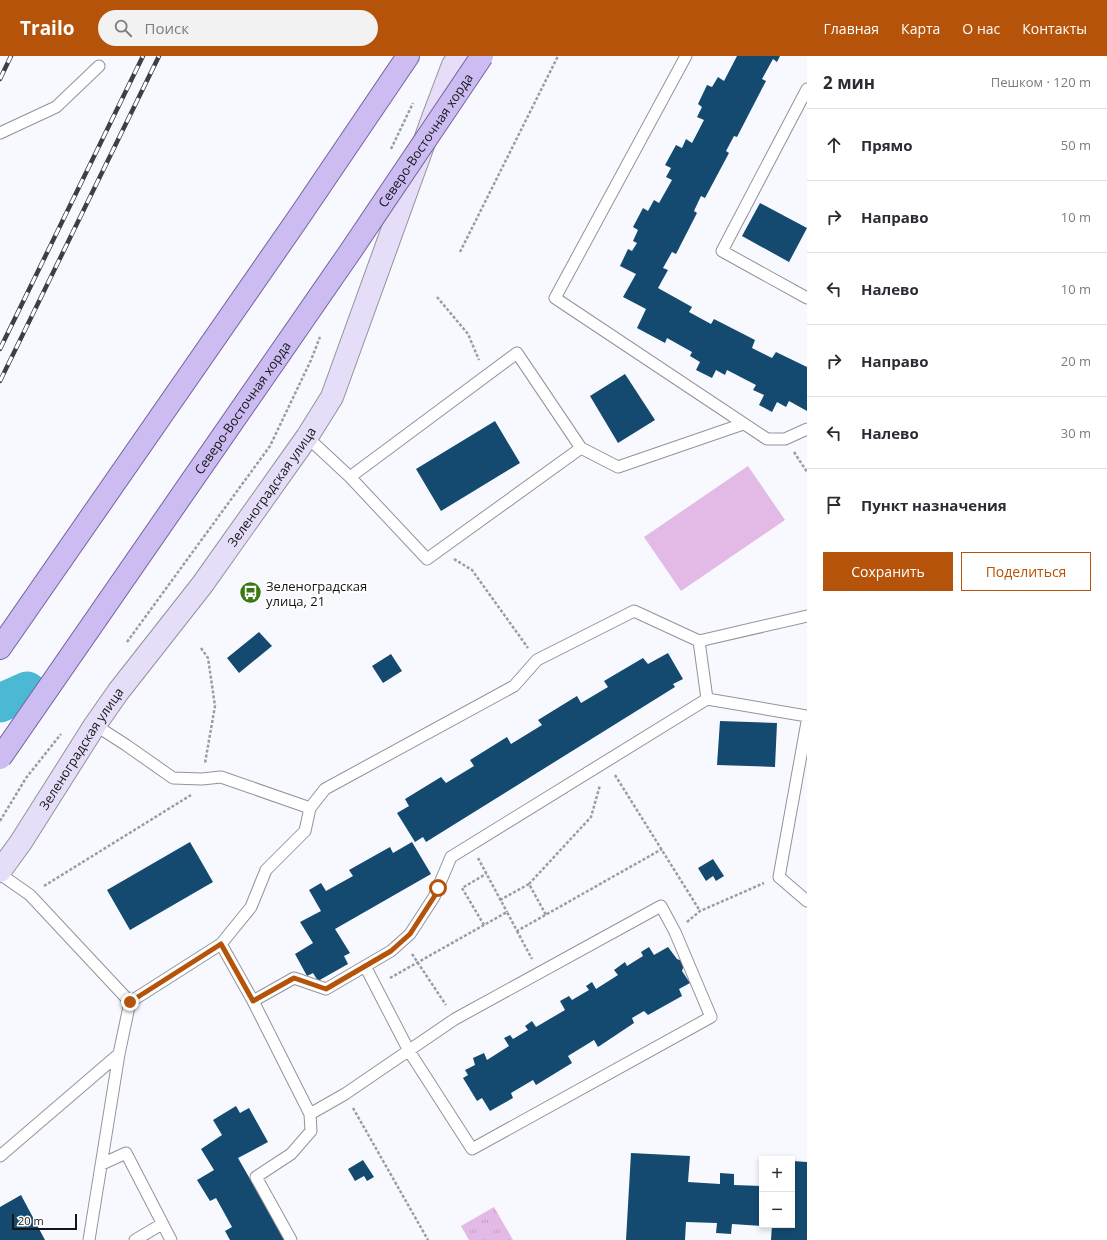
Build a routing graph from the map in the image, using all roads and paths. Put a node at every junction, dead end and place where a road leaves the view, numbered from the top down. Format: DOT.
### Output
graph roads {
  1 [pos="408,56"];
  2 [pos="459,56"];
  3 [pos="482,56"];
  4 [pos="558,56"];
  5 [pos="686,56"];
  6 [pos="99,66"];
  7 [pos="807,89"];
  8 [pos="0,133"];
  9 [pos="460,252"];
  10 [pos="437,297"];
  11 [pos="807,298"];
  12 [pos="486,376"];
  13 [pos="743,424"];
  14 [pos="807,428"];
  15 [pos="307,437"];
  16 [pos="786,439"];
  17 [pos="581,448"];
  18 [pos="807,472"];
  19 [pos="350,477"];
  20 [pos="440,550"];
  21 [pos="807,616"];
  22 [pos="699,641"];
  23 [pos="0,648"];
  24 [pos="201,648"];
  25 [pos="537,660"];
  26 [pos="707,699"];
  27 [pos="807,716"];
  28 [pos="807,722"];
  29 [pos="95,725"];
  30 [pos="0,758"];
  31 [pos="607,761"];
  32 [pos="221,777"];
  33 [pos="202,779"];
  34 [pos="310,808"];
  35 [pos="471,845"];
  36 [pos="662,849"];
  37 [pos="0,872"];
  38 [pos="486,874"];
  39 [pos="779,877"];
  40 [pos="529,884"];
  41 [pos="30,894"];
  42 [pos="500,900"];
  43 [pos="807,901"];
  44 [pos="507,912"];
  45 [pos="700,912"];
  46 [pos="546,915"];
  47 [pos="484,926"];
  48 [pos="517,931"];
  49 [pos="675,932"];
  50 [pos="404,940"];
  51 [pos="221,944"];
  52 [pos="418,963"];
  53 [pos="365,966"];
  54 [pos="540,973"];
  55 [pos="376,987"];
  56 [pos="253,1001"];
  57 [pos="130,1002"];
  58 [pos="455,1019"];
  59 [pos="409,1051"];
  60 [pos="119,1054"];
  61 [pos="345,1094"];
  62 [pos="310,1114"];
  63 [pos="0,1156"];
  64 [pos="102,1164"];
  65 [pos="162,1224"];
  66 [pos="89,1240"];
  67 [pos="135,1240"];
  68 [pos="171,1240"];
  69 [pos="291,1240"];
  70 [pos="428,1240"];
  1 -- 23 [label="main road"];
  2 -- 15 [label="street, Зеленоградская улица"];
  3 -- 30 [label="main road, Северо-Восточная хорда, bridge"];
  4 -- 9 [label="path"];
  5 -- 13 [label="lane"];
  6 -- 8 [label="lane"];
  7 -- 11 [label="lane"];
  10 -- 12 [label="path"];
  12 -- 17 [label="lane"];
  12 -- 19 [label="lane"];
  13 -- 16 [label="lane"];
  13 -- 17 [label="lane"];
  14 -- 16 [label="lane"];
  15 -- 19 [label="lane"];
  15 -- 29 [label="street, Зеленоградская улица"];
  16 -- 18 [label="path"];
  17 -- 20 [label="lane"];
  19 -- 20 [label="lane"];
  20 -- 25 [label="path"];
  21 -- 22 [label="lane"];
  22 -- 25 [label="lane"];
  22 -- 26 [label="lane"];
  24 -- 33 [label="path"];
  25 -- 34 [label="lane"];
  26 -- 27 [label="lane"];
  26 -- 31 [label="lane"];
  28 -- 39 [label="lane"];
  29 -- 33 [label="lane"];
  29 -- 37 [label="street, Зеленоградская улица"];
  31 -- 35 [label="lane"];
  31 -- 36 [label="path"];
  31 -- 40 [label="path"];
  32 -- 33 [label="lane"];
  32 -- 34 [label="lane"];
  32 -- 41 [label="path"];
  34 -- 51 [label="lane"];
  35 -- 38 [label="path"];
  35 -- 50 [label="lane"];
  36 -- 45 [label="path"];
  36 -- 46 [label="path"];
  37 -- 41 [label="lane"];
  38 -- 42 [label="path"];
  38 -- 47 [label="path"];
  39 -- 43 [label="lane"];
  39 -- 45 [label="path"];
  40 -- 42 [label="path"];
  40 -- 46 [label="path"];
  41 -- 57 [label="lane"];
  42 -- 44 [label="path"];
  44 -- 47 [label="path"];
  44 -- 48 [label="path"];
  45 -- 49 [label="path"];
  46 -- 48 [label="path"];
  47 -- 52 [label="path"];
  48 -- 54 [label="path"];
  49 -- 54 [label="lane"];
  49 -- 59 [label="lane"];
  50 -- 52 [label="path"];
  50 -- 53 [label="lane"];
  51 -- 56 [label="lane"];
  51 -- 57 [label="lane"];
  52 -- 55 [label="path"];
  52 -- 58 [label="path"];
  53 -- 55 [label="lane"];
  53 -- 56 [label="lane"];
  54 -- 58 [label="lane"];
  55 -- 59 [label="lane"];
  56 -- 62 [label="lane"];
  57 -- 60 [label="lane"];
  58 -- 59 [label="lane"];
  59 -- 61 [label="lane"];
  60 -- 63 [label="lane"];
  60 -- 64 [label="lane"];
  61 -- 62 [label="lane"];
  61 -- 70 [label="path"];
  62 -- 69 [label="lane"];
  64 -- 65 [label="lane"];
  64 -- 66 [label="lane"];
  65 -- 67 [label="lane"];
  65 -- 68 [label="lane"];
}
